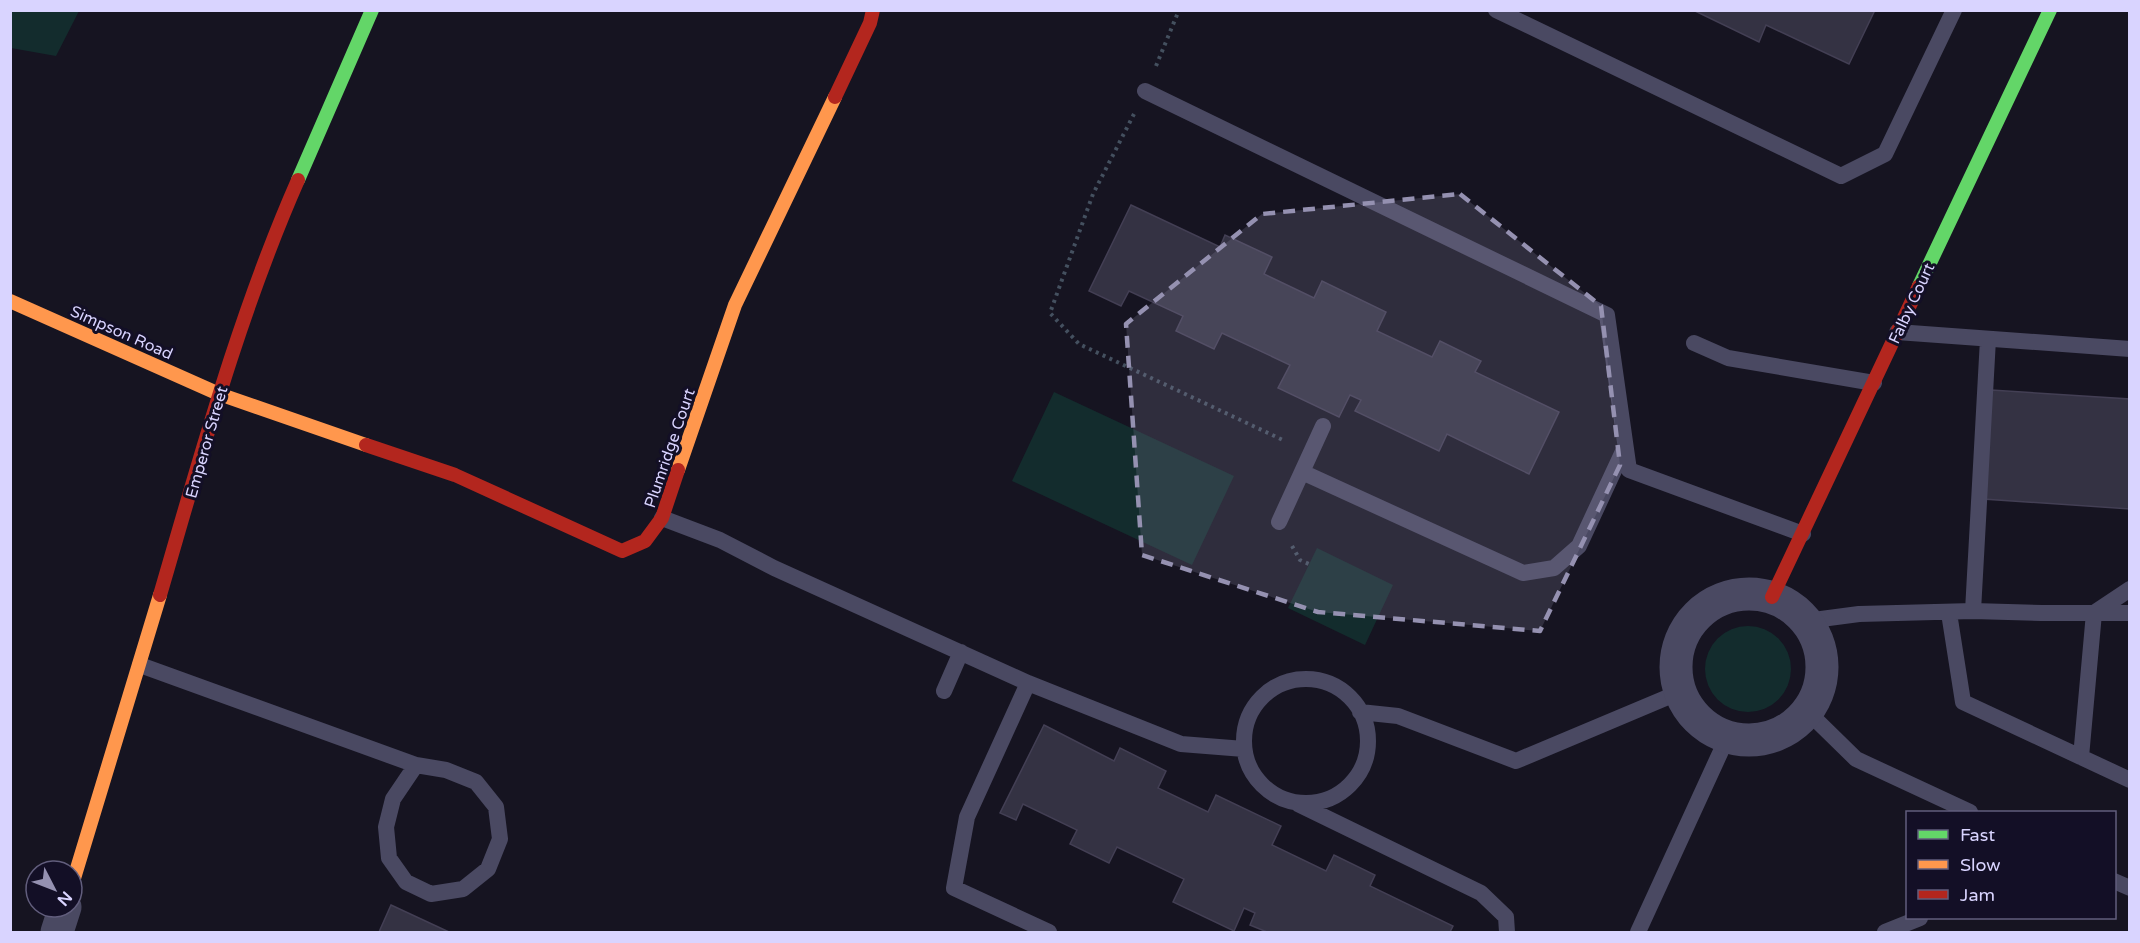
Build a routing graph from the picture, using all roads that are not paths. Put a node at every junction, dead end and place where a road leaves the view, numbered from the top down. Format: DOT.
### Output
graph roads {
  1 [pos="372,10"];
  2 [pos="873,10"];
  3 [pos="1496,10"];
  4 [pos="1954,10"];
  5 [pos="2050,10"];
  6 [pos="1145,92"];
  7 [pos="10,301"];
  8 [pos="1897,332"];
  9 [pos="1988,339"];
  10 [pos="1694,343"];
  11 [pos="2130,349"];
  12 [pos="1874,383"];
  13 [pos="219,394"];
  14 [pos="1323,426"];
  15 [pos="1625,446"];
  16 [pos="1302,472"];
  17 [pos="663,518"];
  18 [pos="1279,522"];
  19 [pos="1803,534"];
  20 [pos="2130,589"];
  21 [pos="1772,597"];
  22 [pos="1973,611"];
  23 [pos="1949,613"];
  24 [pos="2130,613"];
  25 [pos="2094,614"];
  26 [pos="1806,621"];
  27 [pos="961,652"];
  28 [pos="140,665"];
  29 [pos="1028,683"];
  30 [pos="944,691"];
  31 [pos="1680,692"];
  32 [pos="1360,711"];
  33 [pos="1808,711"];
  34 [pos="1727,738"];
  35 [pos="1244,749"];
  36 [pos="2081,757"];
  37 [pos="416,765"];
  38 [pos="2130,780"];
  39 [pos="1294,802"];
  40 [pos="1966,811"];
  41 [pos="80,859"];
  42 [pos="2116,881"];
  43 [pos="2130,888"];
  44 [pos="1918,919"];
  45 [pos="1049,933"];
  46 [pos="1507,933"];
  47 [pos="1638,933"];
  48 [pos="1885,933"];
  1 -- 13 [label="street, Emperor Street"];
  2 -- 17 [label="street, Plumridge Court"];
  3 -- 4 [label="lane"];
  5 -- 8 [label="street, Falby Court"];
  6 -- 15 [label="lane"];
  7 -- 13 [label="street, Simpson Road"];
  8 -- 9 [label="lane"];
  8 -- 12 [label="street, Falby Court"];
  9 -- 11 [label="lane"];
  9 -- 22 [label="lane"];
  10 -- 12 [label="lane"];
  12 -- 19 [label="street, Falby Court"];
  13 -- 17 [label="street, Plumridge Court"];
  13 -- 28 [label="street, Emperor Street"];
  14 -- 16 [label="lane"];
  15 -- 16 [label="lane"];
  15 -- 19 [label="lane"];
  16 -- 18 [label="lane"];
  17 -- 27 [label="lane"];
  19 -- 21 [label="street, Falby Court"];
  20 -- 25 [label="lane"];
  21 -- 26 [label="street"];
  21 -- 31 [label="street"];
  22 -- 23 [label="lane"];
  22 -- 25 [label="lane"];
  23 -- 26 [label="lane"];
  23 -- 36 [label="lane"];
  24 -- 25 [label="lane"];
  25 -- 36 [label="lane"];
  26 -- 33 [label="street"];
  27 -- 29 [label="lane"];
  27 -- 30 [label="lane"];
  28 -- 37 [label="lane"];
  28 -- 41 [label="street, Emperor Street"];
  29 -- 35 [label="lane"];
  29 -- 45 [label="lane"];
  31 -- 32 [label="lane"];
  31 -- 34 [label="street"];
  32 -- 35 [label="lane"];
  32 -- 39 [label="lane"];
  33 -- 34 [label="street"];
  33 -- 40 [label="lane"];
  34 -- 47 [label="lane"];
  35 -- 39 [label="lane"];
  36 -- 38 [label="lane"];
  37 -- 37 [label="lane"];
  39 -- 46 [label="lane"];
  42 -- 43 [label="lane"];
  44 -- 48 [label="lane"];
}
